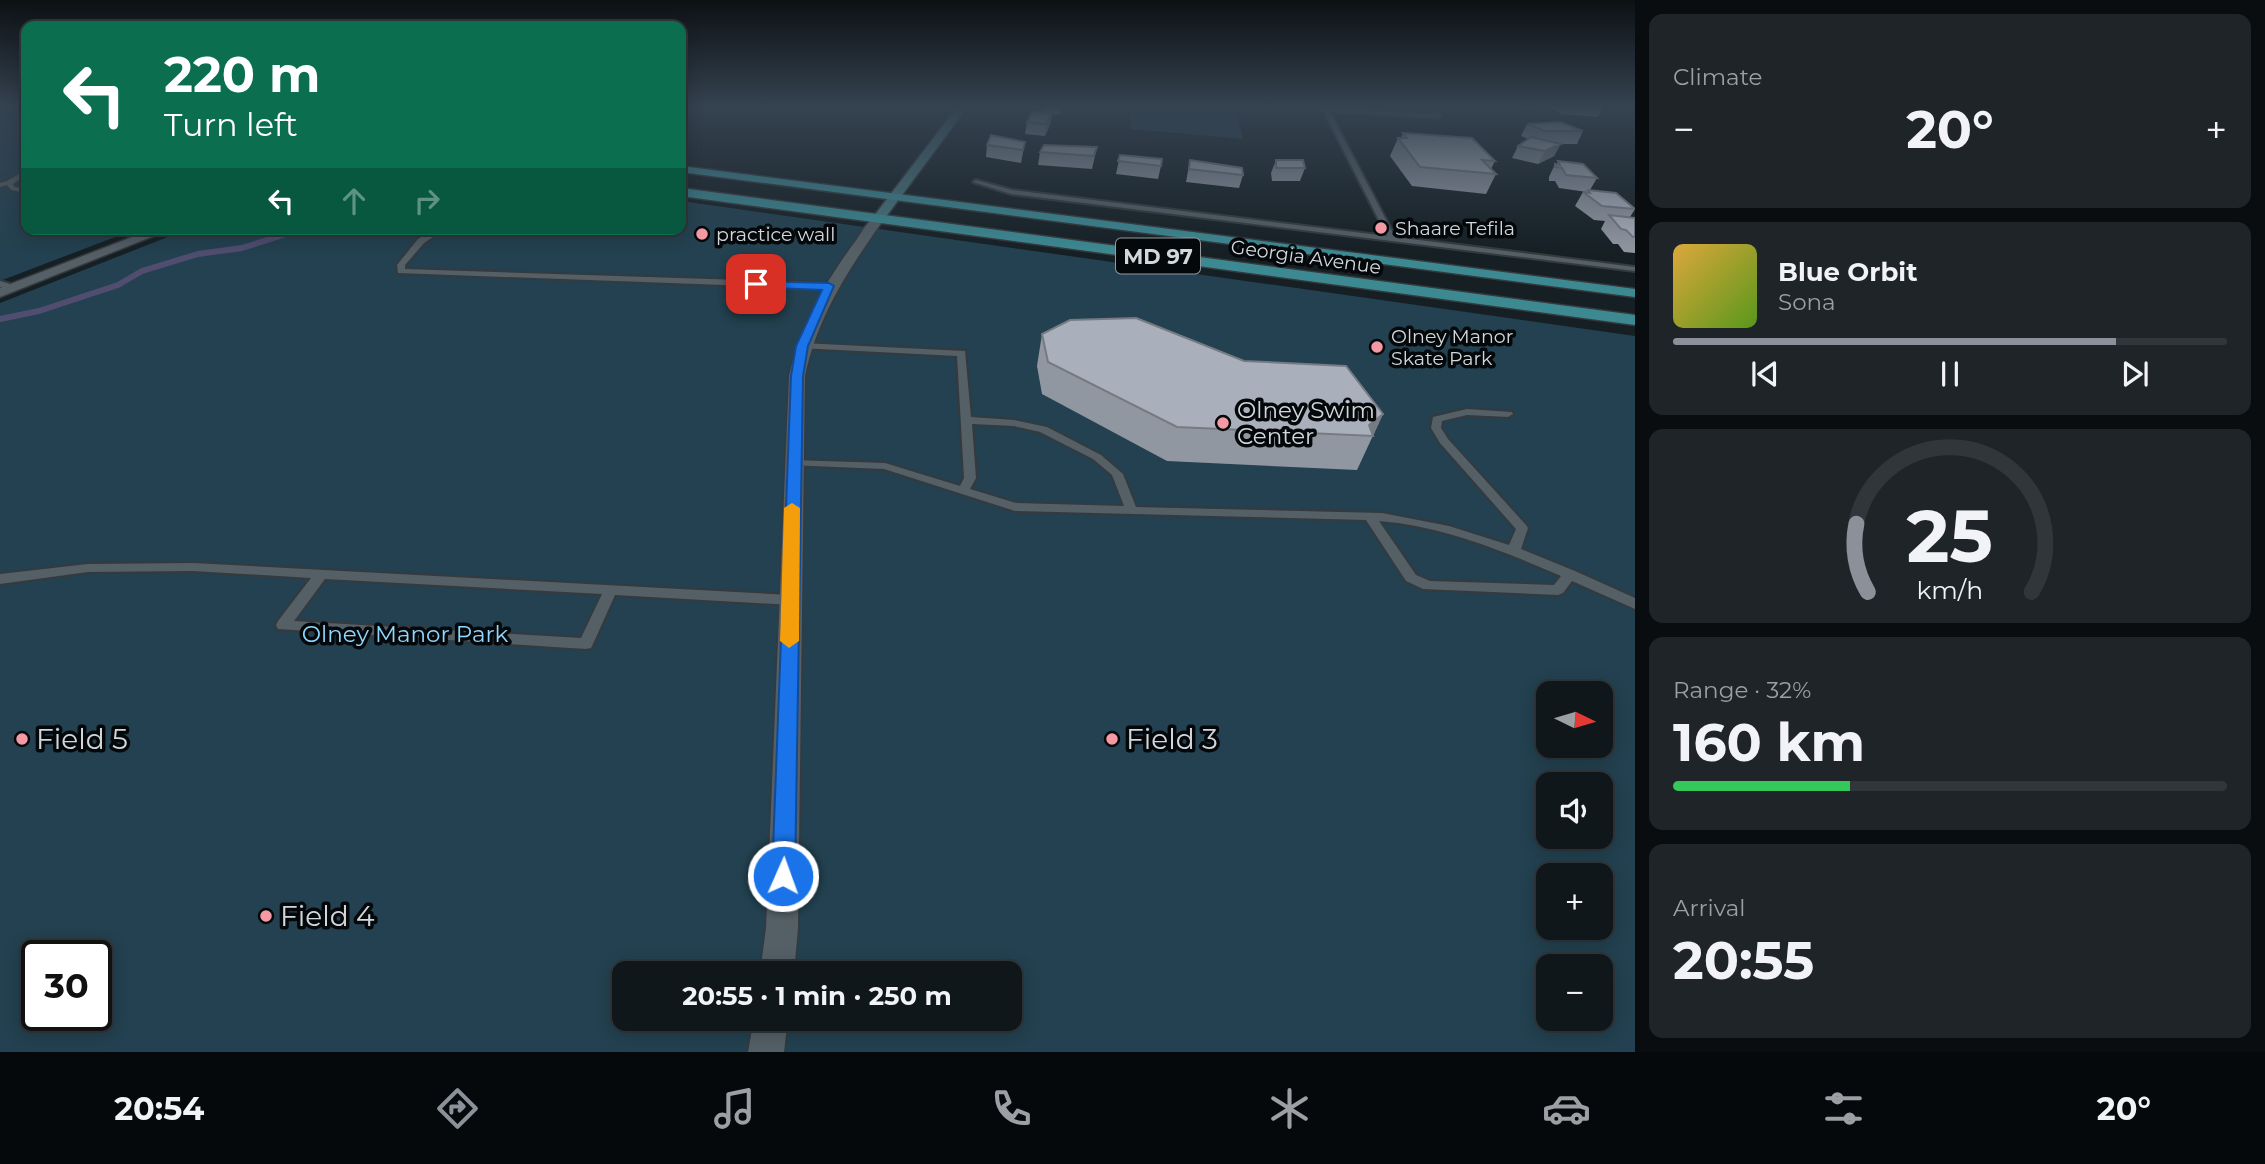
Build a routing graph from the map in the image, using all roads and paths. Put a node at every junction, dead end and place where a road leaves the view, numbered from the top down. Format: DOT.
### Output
graph roads {
  1 [pos="926,155"];
  2 [pos="1349,155"];
  3 [pos="686,170"];
  4 [pos="21,175"];
  5 [pos="976,182"];
  6 [pos="9,183"];
  7 [pos="0,185"];
  8 [pos="21,190"];
  9 [pos="686,193"];
  10 [pos="894,197"];
  11 [pos="878,219"];
  12 [pos="150,235"];
  13 [pos="431,235"];
  14 [pos="1393,240"];
  15 [pos="1635,269"];
  16 [pos="0,284"];
  17 [pos="829,286"];
  18 [pos="14,288"];
  19 [pos="0,293"];
  20 [pos="1635,293"];
  21 [pos="1635,320"];
  22 [pos="802,346"];
  23 [pos="1507,414"];
  24 [pos="966,420"];
  25 [pos="792,463"];
  26 [pos="963,491"];
  27 [pos="1132,511"];
  28 [pos="1370,517"];
  29 [pos="1514,550"];
  30 [pos="322,573"];
  31 [pos="1570,575"];
  32 [pos="0,579"];
  33 [pos="611,589"];
  34 [pos="791,600"];
  35 [pos="1635,604"];
  36 [pos="777,961"];
  37 [pos="769,1031"];
  38 [pos="766,1052"];
  1 -- 10 [label="street"];
  2 -- 14 [label="lane"];
  3 -- 10 [label="main road, Georgia Avenue / MD 97"];
  4 -- 6 [label="lane"];
  5 -- 14 [label="lane"];
  6 -- 7 [label="lane"];
  6 -- 8 [label="lane"];
  9 -- 11 [label="main road, Georgia Avenue / MD 97"];
  10 -- 11 [label="street"];
  10 -- 20 [label="main road, Georgia Avenue / MD 97"];
  11 -- 17 [label="street"];
  11 -- 21 [label="main road, Georgia Avenue / MD 97"];
  12 -- 18 [label="street"];
  13 -- 17 [label="lane"];
  14 -- 15 [label="lane"];
  16 -- 18 [label="lane"];
  17 -- 22 [label="street"];
  18 -- 19 [label="street"];
  22 -- 24 [label="lane"];
  22 -- 25 [label="street"];
  23 -- 29 [label="lane"];
  24 -- 26 [label="lane"];
  24 -- 27 [label="lane"];
  25 -- 26 [label="lane"];
  25 -- 34 [label="street"];
  26 -- 27 [label="lane"];
  27 -- 28 [label="lane"];
  28 -- 29 [label="lane"];
  28 -- 31 [label="lane"];
  29 -- 31 [label="lane"];
  30 -- 32 [label="lane"];
  30 -- 33 [label="lane"];
  30 -- 33 [label="lane"];
  31 -- 35 [label="lane"];
  33 -- 34 [label="lane"];
  34 -- 36 [label="street"];
  37 -- 38 [label="street"];
}
